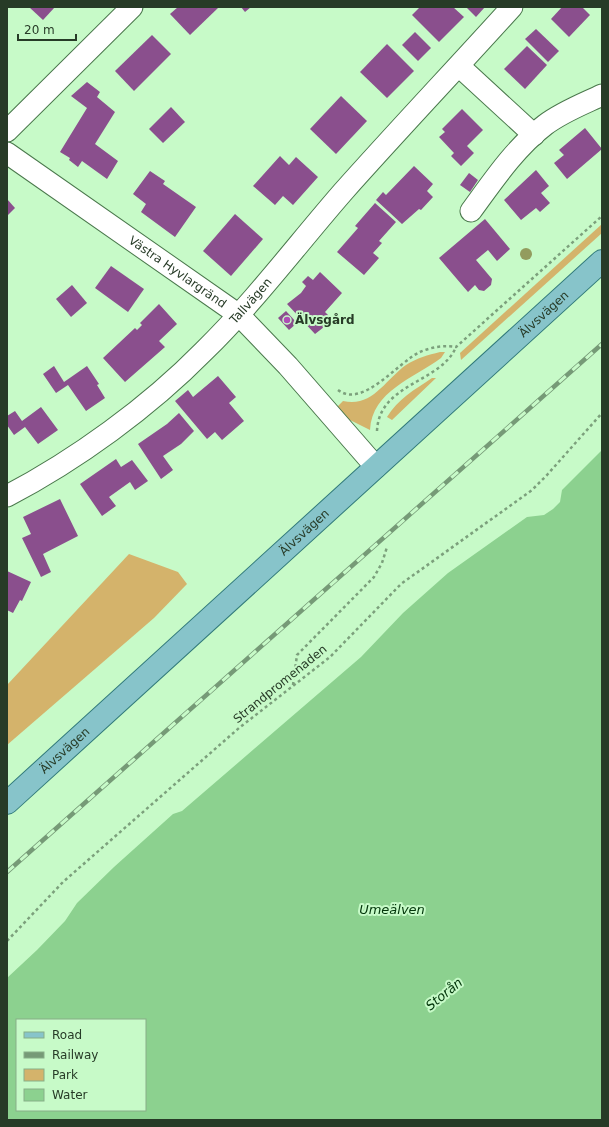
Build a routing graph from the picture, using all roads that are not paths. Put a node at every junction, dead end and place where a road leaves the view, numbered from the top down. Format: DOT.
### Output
graph roads {
  1 [pos="132,7"];
  2 [pos="512,7"];
  3 [pos="459,66"];
  4 [pos="602,95"];
  5 [pos="7,131"];
  6 [pos="534,135"];
  7 [pos="7,153"];
  8 [pos="471,211"];
  9 [pos="602,261"];
  10 [pos="239,315"];
  11 [pos="376,467"];
  12 [pos="7,496"];
  13 [pos="7,803"];
  1 -- 5 [label="street"];
  2 -- 3 [label="street, Tallvägen"];
  3 -- 6 [label="street"];
  3 -- 10 [label="street, Tallvägen"];
  4 -- 6 [label="street"];
  6 -- 8 [label="street"];
  7 -- 10 [label="street, Västra Hyvlargränd"];
  9 -- 11 [label="main road, Älvsvägen"];
  10 -- 11 [label="street, Västra Hyvlargränd"];
  10 -- 12 [label="street, Tallvägen"];
  11 -- 13 [label="main road, Älvsvägen"];
}
